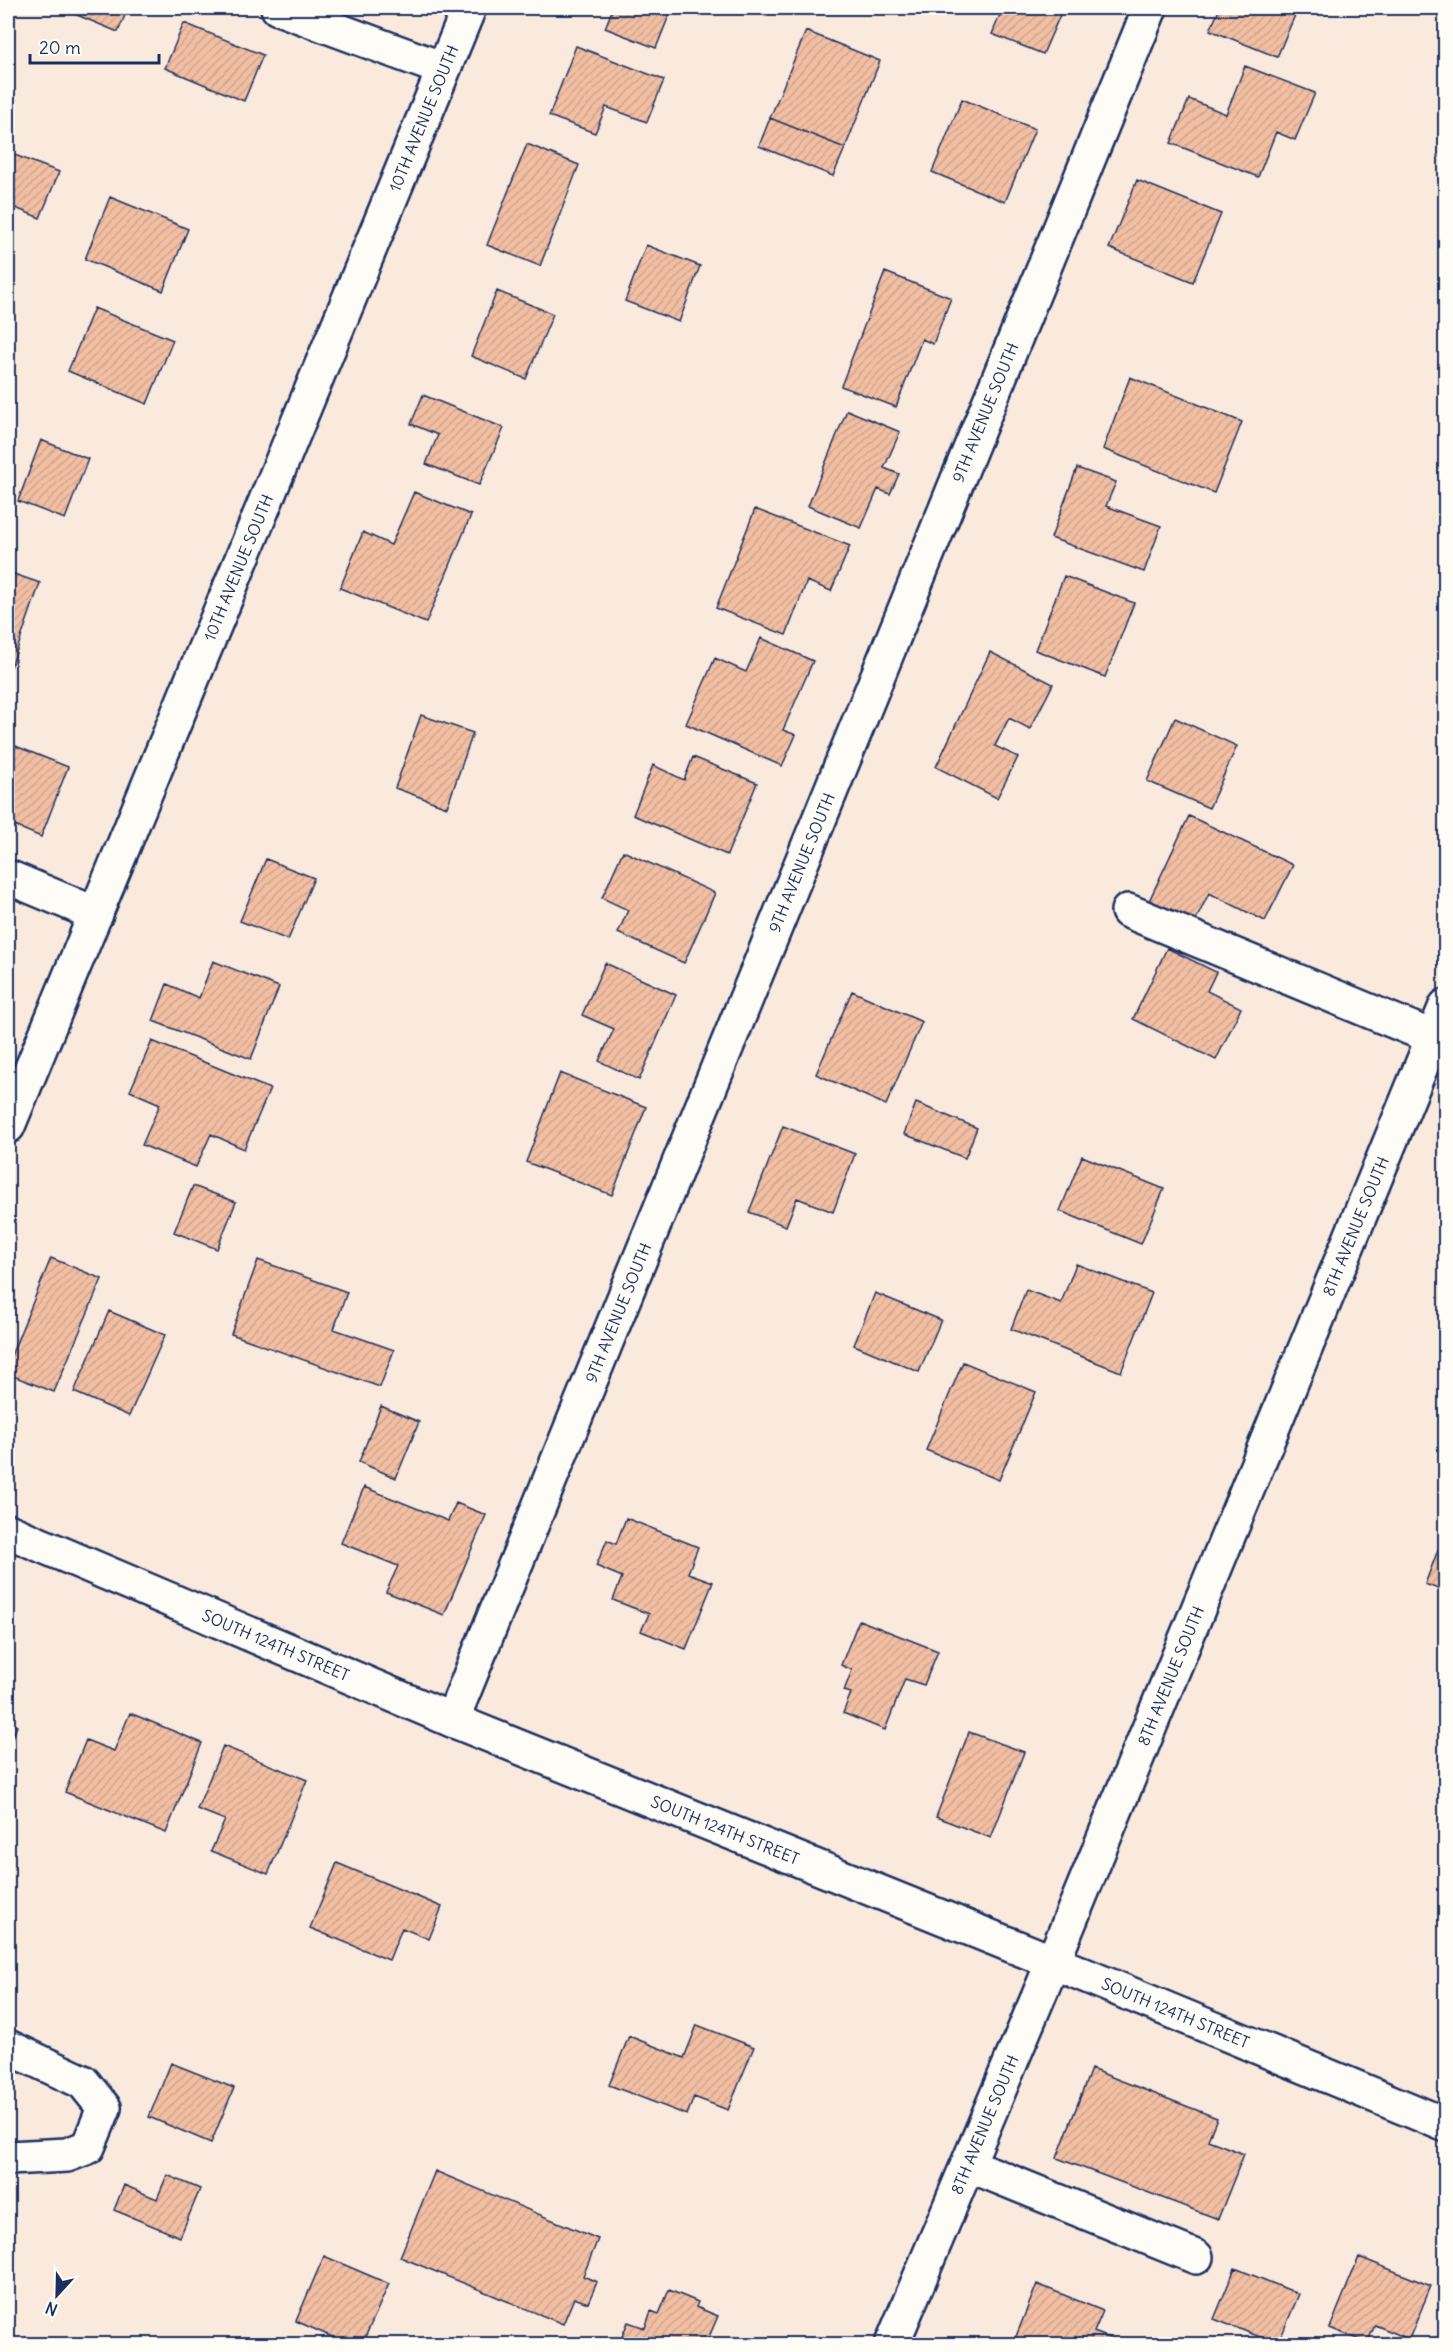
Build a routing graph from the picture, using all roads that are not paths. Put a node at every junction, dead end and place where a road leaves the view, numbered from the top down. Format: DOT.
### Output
graph roads {
  1 [pos="278,8"];
  2 [pos="469,8"];
  3 [pos="1150,8"];
  4 [pos="443,69"];
  5 [pos="8,877"];
  6 [pos="1128,911"];
  7 [pos="96,914"];
  8 [pos="1446,1006"];
  9 [pos="1432,1037"];
  10 [pos="8,1126"];
  11 [pos="8,1531"];
  12 [pos="452,1720"];
  13 [pos="1053,1962"];
  14 [pos="8,2047"];
  15 [pos="1446,2125"];
  16 [pos="8,2158"];
  17 [pos="969,2165"];
  18 [pos="1196,2257"];
  19 [pos="892,2344"];
  1 -- 4 [label="street"];
  2 -- 4 [label="street, 10TH AVENUE SOUTH"];
  3 -- 12 [label="street, 9TH AVENUE SOUTH"];
  4 -- 7 [label="street, 10TH AVENUE SOUTH"];
  5 -- 7 [label="street"];
  6 -- 9 [label="street"];
  7 -- 10 [label="street, 10TH AVENUE SOUTH"];
  8 -- 9 [label="street, 8TH AVENUE SOUTH"];
  9 -- 13 [label="street, 8TH AVENUE SOUTH"];
  11 -- 12 [label="street, SOUTH 124TH STREET"];
  12 -- 13 [label="street, SOUTH 124TH STREET"];
  13 -- 15 [label="street, SOUTH 124TH STREET"];
  13 -- 17 [label="street, 8TH AVENUE SOUTH"];
  14 -- 16 [label="street"];
  17 -- 18 [label="street"];
  17 -- 19 [label="street, 8TH AVENUE SOUTH"];
}
